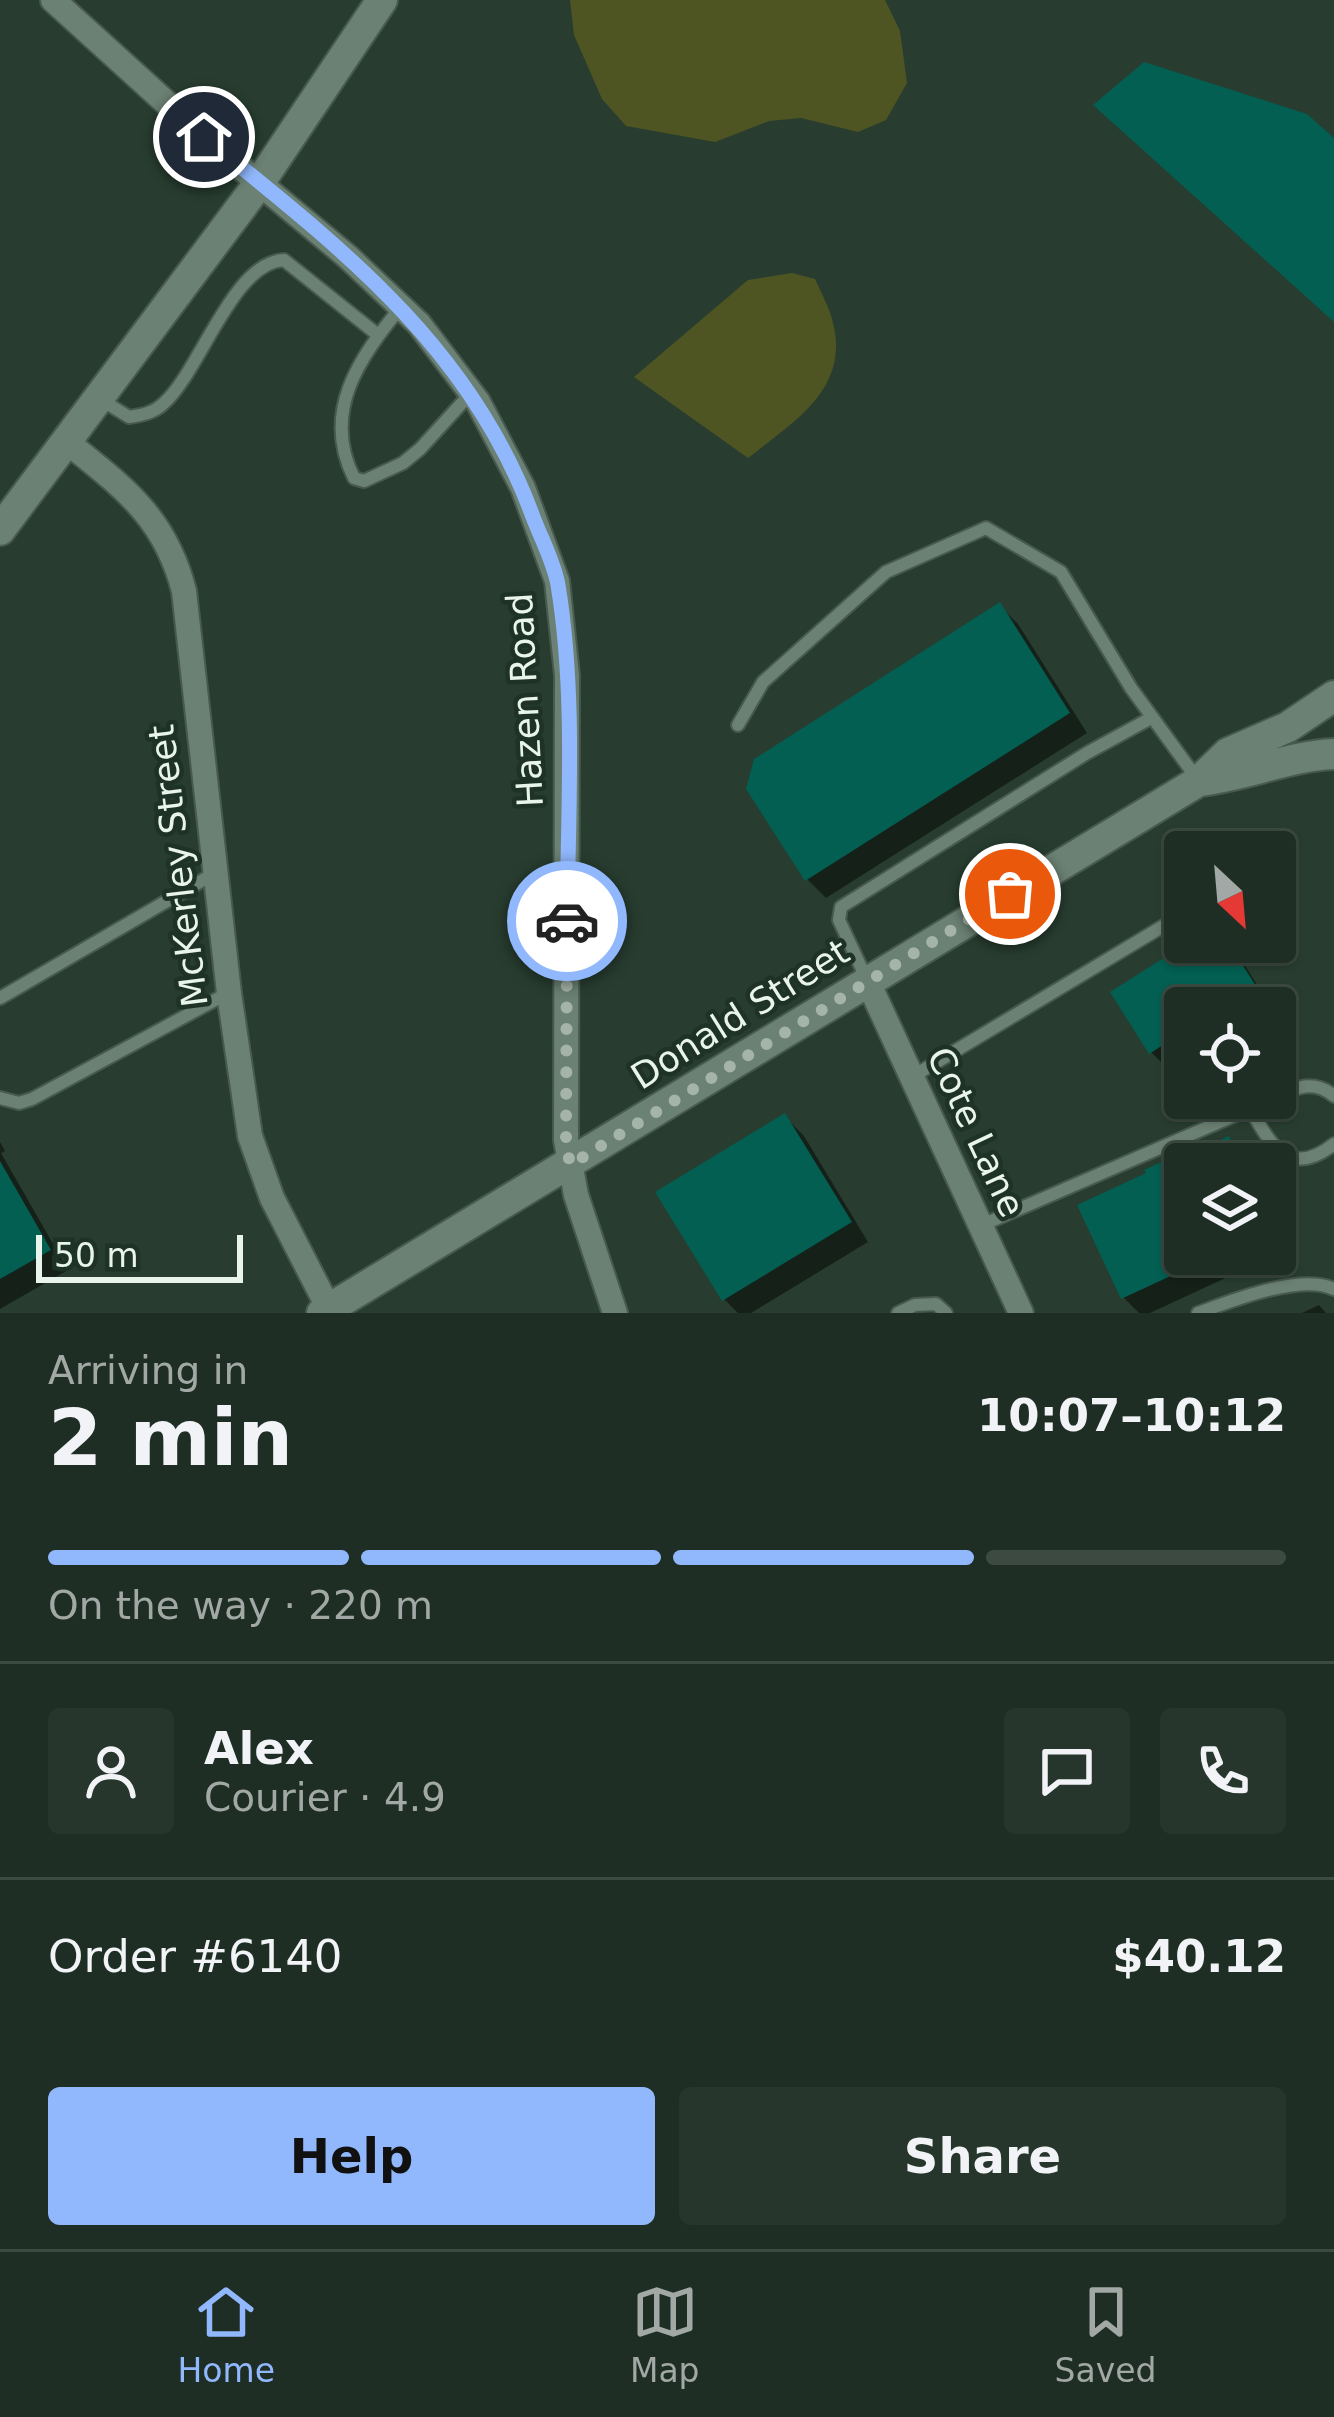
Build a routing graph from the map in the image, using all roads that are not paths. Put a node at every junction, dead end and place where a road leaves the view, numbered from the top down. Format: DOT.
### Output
graph roads {
  1 [pos="53,0"];
  2 [pos="382,0"];
  3 [pos="260,182"];
  4 [pos="400,308"];
  5 [pos="378,335"];
  6 [pos="471,393"];
  7 [pos="100,399"];
  8 [pos="67,442"];
  9 [pos="0,530"];
  10 [pos="1334,695"];
  11 [pos="1151,718"];
  12 [pos="738,725"];
  13 [pos="1334,754"];
  14 [pos="1199,781"];
  15 [pos="215,873"];
  16 [pos="1164,926"];
  17 [pos="868,982"];
  18 [pos="229,993"];
  19 [pos="0,998"];
  20 [pos="910,1078"];
  21 [pos="1296,1089"];
  22 [pos="1334,1096"];
  23 [pos="0,1097"];
  24 [pos="1230,1119"];
  25 [pos="1257,1119"];
  26 [pos="1334,1144"];
  27 [pos="570,1165"];
  28 [pos="981,1226"];
  29 [pos="1334,1289"];
  30 [pos="326,1311"];
  31 [pos="615,1313"];
  32 [pos="898,1313"];
  33 [pos="946,1313"];
  34 [pos="1021,1313"];
  35 [pos="1198,1313"];
  1 -- 3 [label="street, Hazen Road"];
  2 -- 3 [label="street"];
  3 -- 4 [label="street, Hazen Road"];
  3 -- 7 [label="street"];
  4 -- 5 [label="lane"];
  4 -- 6 [label="street, Hazen Road"];
  5 -- 6 [label="lane"];
  5 -- 7 [label="lane"];
  6 -- 27 [label="street, Hazen Road"];
  7 -- 8 [label="street"];
  8 -- 9 [label="street"];
  8 -- 15 [label="street, McKerley Street"];
  10 -- 14 [label="street, Donald Street"];
  11 -- 12 [label="lane"];
  11 -- 14 [label="lane"];
  11 -- 17 [label="lane"];
  13 -- 14 [label="street, Donald Street"];
  14 -- 17 [label="street, Donald Street"];
  15 -- 18 [label="street, McKerley Street"];
  15 -- 19 [label="lane"];
  16 -- 20 [label="lane"];
  17 -- 20 [label="street, Cote Lane"];
  17 -- 27 [label="street, Donald Street"];
  18 -- 23 [label="lane"];
  18 -- 30 [label="street, McKerley Street"];
  20 -- 28 [label="street, Cote Lane"];
  21 -- 22 [label="lane"];
  24 -- 28 [label="lane"];
  25 -- 26 [label="lane"];
  27 -- 30 [label="street, Donald Street"];
  27 -- 31 [label="street, Hazen Road"];
  28 -- 34 [label="street, Cote Lane"];
  29 -- 35 [label="lane"];
  32 -- 33 [label="lane"];
}
